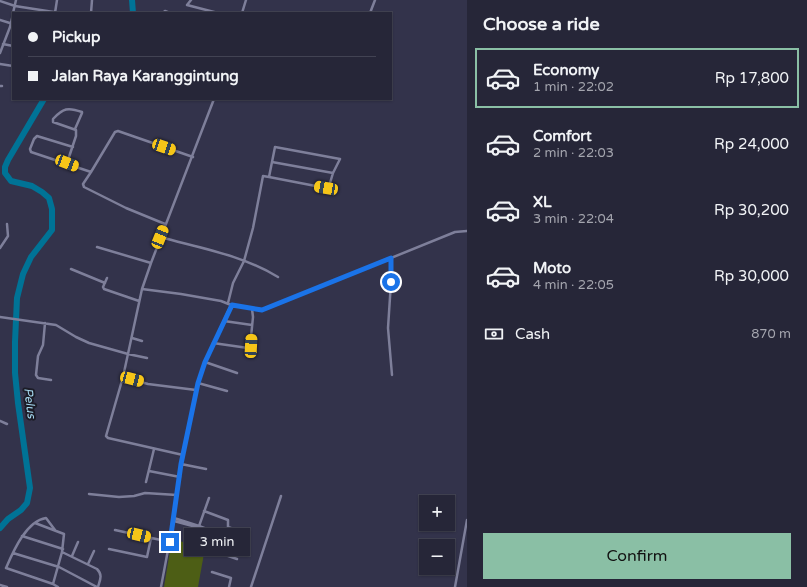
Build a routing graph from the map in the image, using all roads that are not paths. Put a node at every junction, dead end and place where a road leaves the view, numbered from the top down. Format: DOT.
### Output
graph roads {
  1 [pos="16,0"];
  2 [pos="57,0"];
  3 [pos="92,0"];
  4 [pos="191,0"];
  5 [pos="246,0"];
  6 [pos="375,0"];
  7 [pos="0,1"];
  8 [pos="15,6"];
  9 [pos="204,11"];
  10 [pos="14,12"];
  11 [pos="49,12"];
  12 [pos="55,12"];
  13 [pos="91,12"];
  14 [pos="242,12"];
  15 [pos="370,12"];
  16 [pos="0,20"];
  17 [pos="12,24"];
  18 [pos="3,44"];
  19 [pos="12,46"];
  20 [pos="0,53"];
  21 [pos="0,64"];
  22 [pos="12,66"];
  23 [pos="214,100"];
  24 [pos="75,129"];
  25 [pos="73,147"];
  26 [pos="193,157"];
  27 [pos="272,162"];
  28 [pos="67,163"];
  29 [pos="91,172"];
  30 [pos="333,173"];
  31 [pos="269,177"];
  32 [pos="7,224"];
  33 [pos="165,224"];
  34 [pos="467,231"];
  35 [pos="160,237"];
  36 [pos="97,247"];
  37 [pos="0,248"];
  38 [pos="391,258"];
  39 [pos="244,261"];
  40 [pos="151,263"];
  41 [pos="71,269"];
  42 [pos="278,277"];
  43 [pos="107,278"];
  44 [pos="105,283"];
  45 [pos="142,290"];
  46 [pos="140,301"];
  47 [pos="228,303"];
  48 [pos="232,305"];
  49 [pos="252,309"];
  50 [pos="0,316"];
  51 [pos="224,321"];
  52 [pos="45,323"];
  53 [pos="252,325"];
  54 [pos="132,338"];
  55 [pos="142,341"];
  56 [pos="214,343"];
  57 [pos="128,354"];
  58 [pos="147,358"];
  59 [pos="205,362"];
  60 [pos="237,373"];
  61 [pos="392,375"];
  62 [pos="123,377"];
  63 [pos="50,380"];
  64 [pos="198,383"];
  65 [pos="196,390"];
  66 [pos="227,391"];
  67 [pos="0,421"];
  68 [pos="7,424"];
  69 [pos="154,448"];
  70 [pos="183,455"];
  71 [pos="181,464"];
  72 [pos="206,469"];
  73 [pos="149,471"];
  74 [pos="180,477"];
  75 [pos="146,482"];
  76 [pos="89,494"];
  77 [pos="177,495"];
  78 [pos="281,496"];
  79 [pos="209,498"];
  80 [pos="204,511"];
  81 [pos="174,520"];
  82 [pos="467,520"];
  83 [pos="35,523"];
  84 [pos="200,527"];
  85 [pos="55,530"];
  86 [pos="115,530"];
  87 [pos="240,531"];
  88 [pos="215,532"];
  89 [pos="22,536"];
  90 [pos="151,538"];
  91 [pos="238,541"];
  92 [pos="78,542"];
  93 [pos="170,542"];
  94 [pos="193,544"];
  95 [pos="109,549"];
  96 [pos="63,550"];
  97 [pos="94,552"];
  98 [pos="13,553"];
  99 [pos="72,556"];
  100 [pos="237,559"];
  101 [pos="88,564"];
  102 [pos="59,567"];
  103 [pos="212,572"];
  104 [pos="53,584"];
  105 [pos="0,585"];
  106 [pos="7,587"];
  107 [pos="58,587"];
  108 [pos="97,587"];
  109 [pos="161,587"];
  110 [pos="229,587"];
  111 [pos="251,587"];
  112 [pos="455,587"];
  1 -- 8 [label="street"];
  2 -- 12 [label="street"];
  3 -- 13 [label="street"];
  4 -- 9 [label="street"];
  5 -- 14 [label="street"];
  6 -- 15 [label="street"];
  7 -- 8 [label="street"];
  8 -- 10 [label="street"];
  8 -- 11 [label="street"];
  16 -- 17 [label="street"];
  17 -- 18 [label="street"];
  18 -- 19 [label="street"];
  18 -- 20 [label="street"];
  21 -- 22 [label="street"];
  23 -- 26 [label="street"];
  24 -- 24 [label="street"];
  24 -- 25 [label="street"];
  25 -- 28 [label="street"];
  25 -- 28 [label="street"];
  26 -- 29 [label="street"];
  26 -- 33 [label="street"];
  27 -- 30 [label="street"];
  27 -- 30 [label="street"];
  27 -- 31 [label="street"];
  28 -- 29 [label="street"];
  29 -- 33 [label="street"];
  30 -- 31 [label="street"];
  31 -- 39 [label="street"];
  32 -- 37 [label="street"];
  33 -- 35 [label="street"];
  34 -- 38 [label="street"];
  35 -- 39 [label="street"];
  35 -- 40 [label="street"];
  36 -- 40 [label="street"];
  38 -- 49 [label="street"];
  38 -- 61 [label="street"];
  39 -- 42 [label="street"];
  39 -- 47 [label="street"];
  40 -- 45 [label="street"];
  41 -- 44 [label="street"];
  43 -- 44 [label="street"];
  44 -- 46 [label="street"];
  45 -- 46 [label="street"];
  45 -- 47 [label="street"];
  46 -- 54 [label="street"];
  47 -- 48 [label="street"];
  48 -- 49 [label="street"];
  48 -- 51 [label="street"];
  49 -- 53 [label="street"];
  50 -- 52 [label="street"];
  51 -- 53 [label="street"];
  51 -- 56 [label="street"];
  52 -- 57 [label="street"];
  52 -- 63 [label="street"];
  53 -- 56 [label="street"];
  54 -- 55 [label="street"];
  54 -- 57 [label="street"];
  56 -- 59 [label="street"];
  57 -- 58 [label="street"];
  57 -- 62 [label="street"];
  59 -- 60 [label="street"];
  59 -- 64 [label="street"];
  62 -- 65 [label="street"];
  62 -- 69 [label="street"];
  64 -- 65 [label="street"];
  64 -- 66 [label="street"];
  65 -- 70 [label="street"];
  67 -- 68 [label="street"];
  69 -- 70 [label="street"];
  69 -- 73 [label="street"];
  70 -- 71 [label="street"];
  71 -- 72 [label="street"];
  71 -- 74 [label="street"];
  73 -- 74 [label="street"];
  73 -- 75 [label="street"];
  74 -- 77 [label="street"];
  76 -- 77 [label="street"];
  77 -- 81 [label="street"];
  78 -- 111 [label="street"];
  79 -- 80 [label="street"];
  80 -- 84 [label="street"];
  80 -- 87 [label="street"];
  81 -- 84 [label="street"];
  81 -- 93 [label="street"];
  82 -- 112 [label="street"];
  83 -- 85 [label="street"];
  83 -- 85 [label="street"];
  83 -- 89 [label="street"];
  84 -- 88 [label="street"];
  84 -- 94 [label="street"];
  85 -- 96 [label="street"];
  86 -- 90 [label="street"];
  88 -- 91 [label="street"];
  88 -- 100 [label="street"];
  89 -- 96 [label="street"];
  89 -- 98 [label="street"];
  90 -- 93 [label="street"];
  90 -- 95 [label="street"];
  92 -- 99 [label="street"];
  93 -- 109 [label="street"];
  96 -- 99 [label="street"];
  96 -- 102 [label="street"];
  97 -- 101 [label="street"];
  98 -- 102 [label="street"];
  98 -- 104 [label="street"];
  99 -- 101 [label="street"];
  101 -- 108 [label="street"];
  102 -- 104 [label="street"];
  102 -- 108 [label="street"];
  103 -- 110 [label="street"];
  104 -- 107 [label="street"];
  105 -- 106 [label="street"];
}
